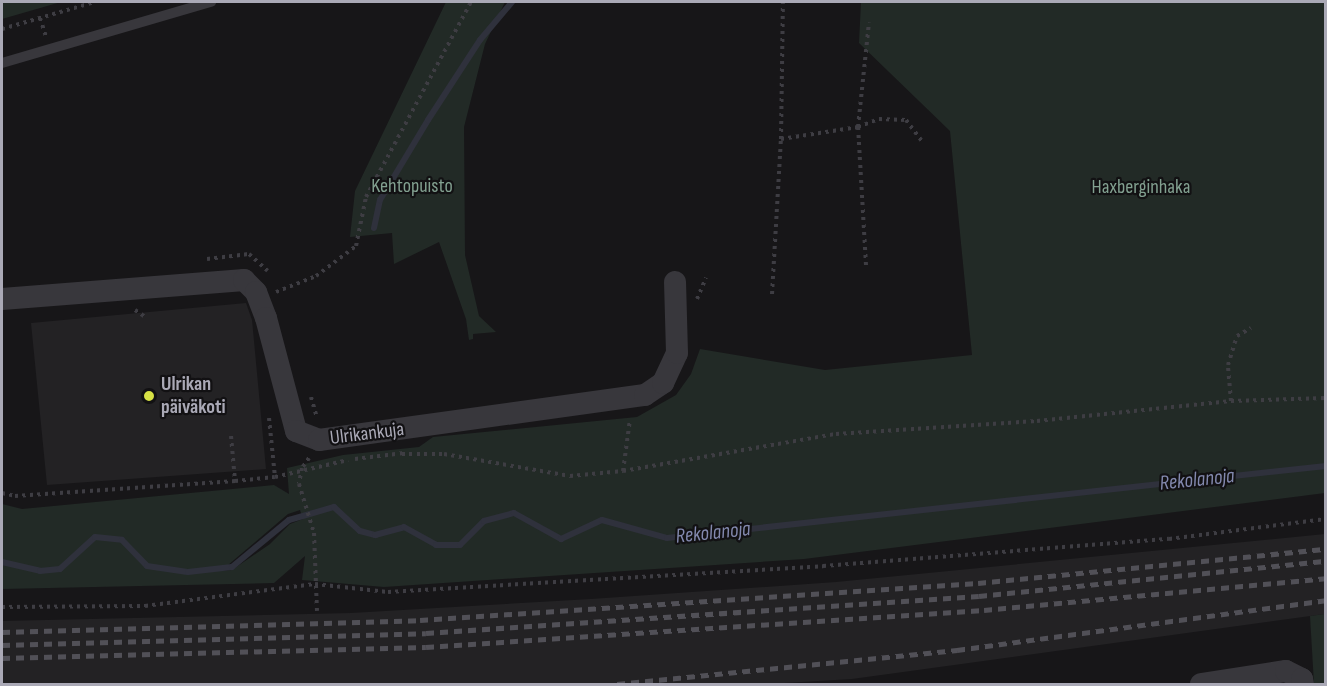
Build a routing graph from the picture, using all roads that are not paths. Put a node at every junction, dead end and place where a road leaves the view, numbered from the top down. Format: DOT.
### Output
graph roads {
  1 [pos="211,2"];
  2 [pos="2,63"];
  3 [pos="675,282"];
  4 [pos="2,299"];
  5 [pos="1201,684"];
  6 [pos="1303,684"];
  1 -- 2 [label="lane"];
  3 -- 4 [label="street, Ulrikankuja"];
  5 -- 6 [label="street"];
}
